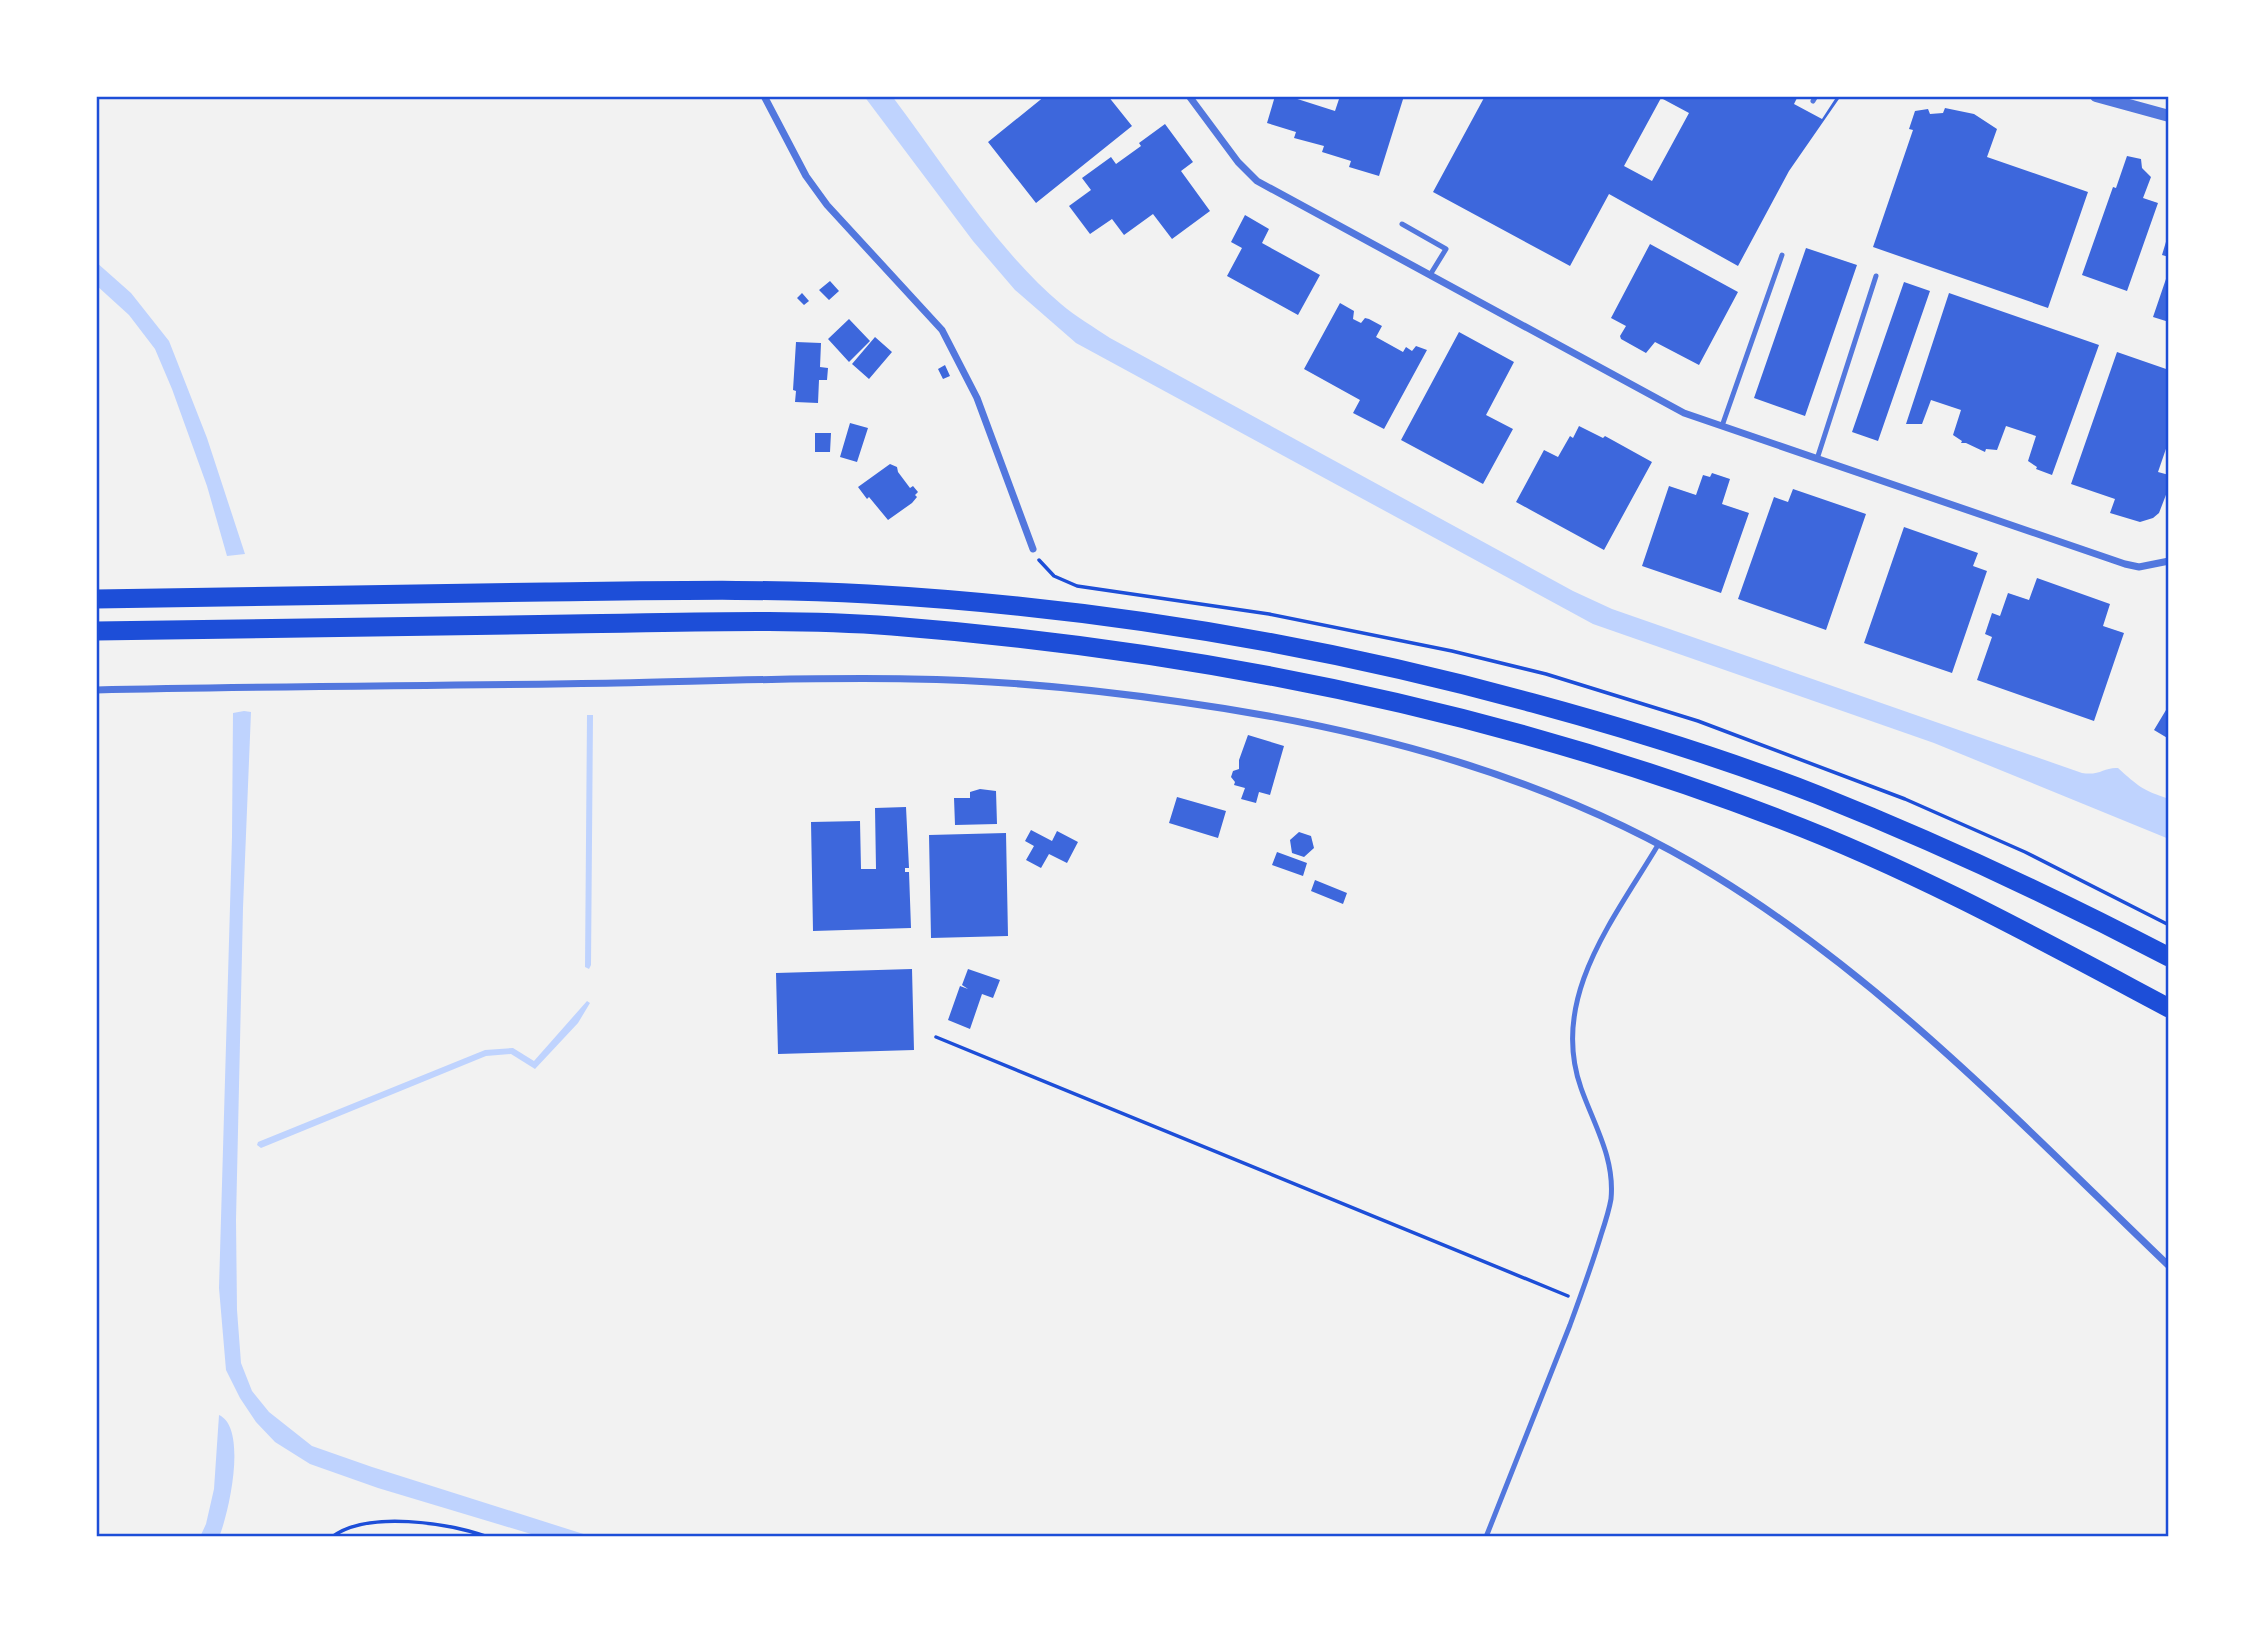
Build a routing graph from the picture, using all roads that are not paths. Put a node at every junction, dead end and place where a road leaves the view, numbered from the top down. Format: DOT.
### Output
graph roads {
  1 [pos="764,96"];
  2 [pos="1189,96"];
  3 [pos="2096,96"];
  4 [pos="2169,116"];
  5 [pos="1402,224"];
  6 [pos="1782,255"];
  7 [pos="1430,275"];
  8 [pos="1877,276"];
  9 [pos="1722,426"];
  10 [pos="1817,459"];
  11 [pos="1033,549"];
  12 [pos="2169,561"];
  13 [pos="96,599"];
  14 [pos="96,631"];
  15 [pos="96,690"];
  16 [pos="1658,845"];
  17 [pos="2169,957"];
  18 [pos="2169,1009"];
  19 [pos="2169,1266"];
  20 [pos="1486,1537"];
  1 -- 11 [label="street"];
  2 -- 7 [label="street"];
  3 -- 4 [label="street"];
  5 -- 7 [label="lane"];
  6 -- 9 [label="lane"];
  7 -- 9 [label="street"];
  8 -- 10 [label="lane"];
  9 -- 10 [label="street"];
  10 -- 12 [label="street"];
  13 -- 17 [label="highway"];
  14 -- 18 [label="highway"];
  15 -- 16 [label="street"];
  16 -- 19 [label="street"];
  16 -- 20 [label="lane"];
}
